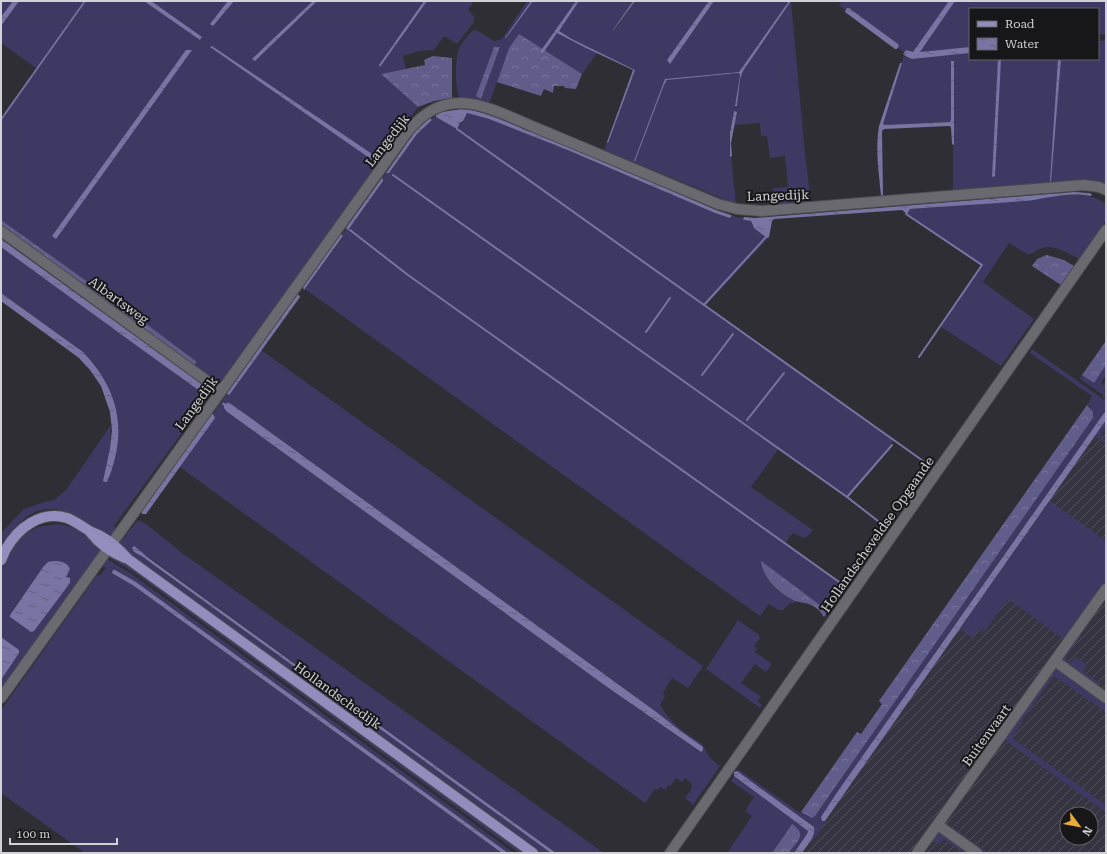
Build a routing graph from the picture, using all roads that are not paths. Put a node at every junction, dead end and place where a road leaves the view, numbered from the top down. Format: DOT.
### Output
graph roads {
  1 [pos="1106,190"];
  2 [pos="1106,230"];
  3 [pos="1,231"];
  4 [pos="221,391"];
  5 [pos="109,546"];
  6 [pos="3,551"];
  7 [pos="1,560"];
  8 [pos="1106,589"];
  9 [pos="1055,661"];
  10 [pos="1,698"];
  11 [pos="1106,698"];
  12 [pos="938,825"];
  13 [pos="533,853"];
  14 [pos="670,853"];
  15 [pos="917,853"];
  16 [pos="977,853"];
  1 -- 4 [label="street, Langedijk"];
  2 -- 14 [label="street, Hollandscheveldse Opgaande"];
  3 -- 4 [label="street, Albartsweg"];
  4 -- 5 [label="street, Langedijk"];
  5 -- 6 [label="main road, Hollandschedijk"];
  5 -- 10 [label="street, Langedijk"];
  5 -- 13 [label="main road, Hollandschedijk"];
  6 -- 7 [label="main road, Hollandschedijk"];
  8 -- 9 [label="street, Buitenvaart"];
  9 -- 11 [label="street"];
  9 -- 12 [label="street, Buitenvaart"];
  12 -- 15 [label="street, Buitenvaart"];
  12 -- 16 [label="street"];
}
